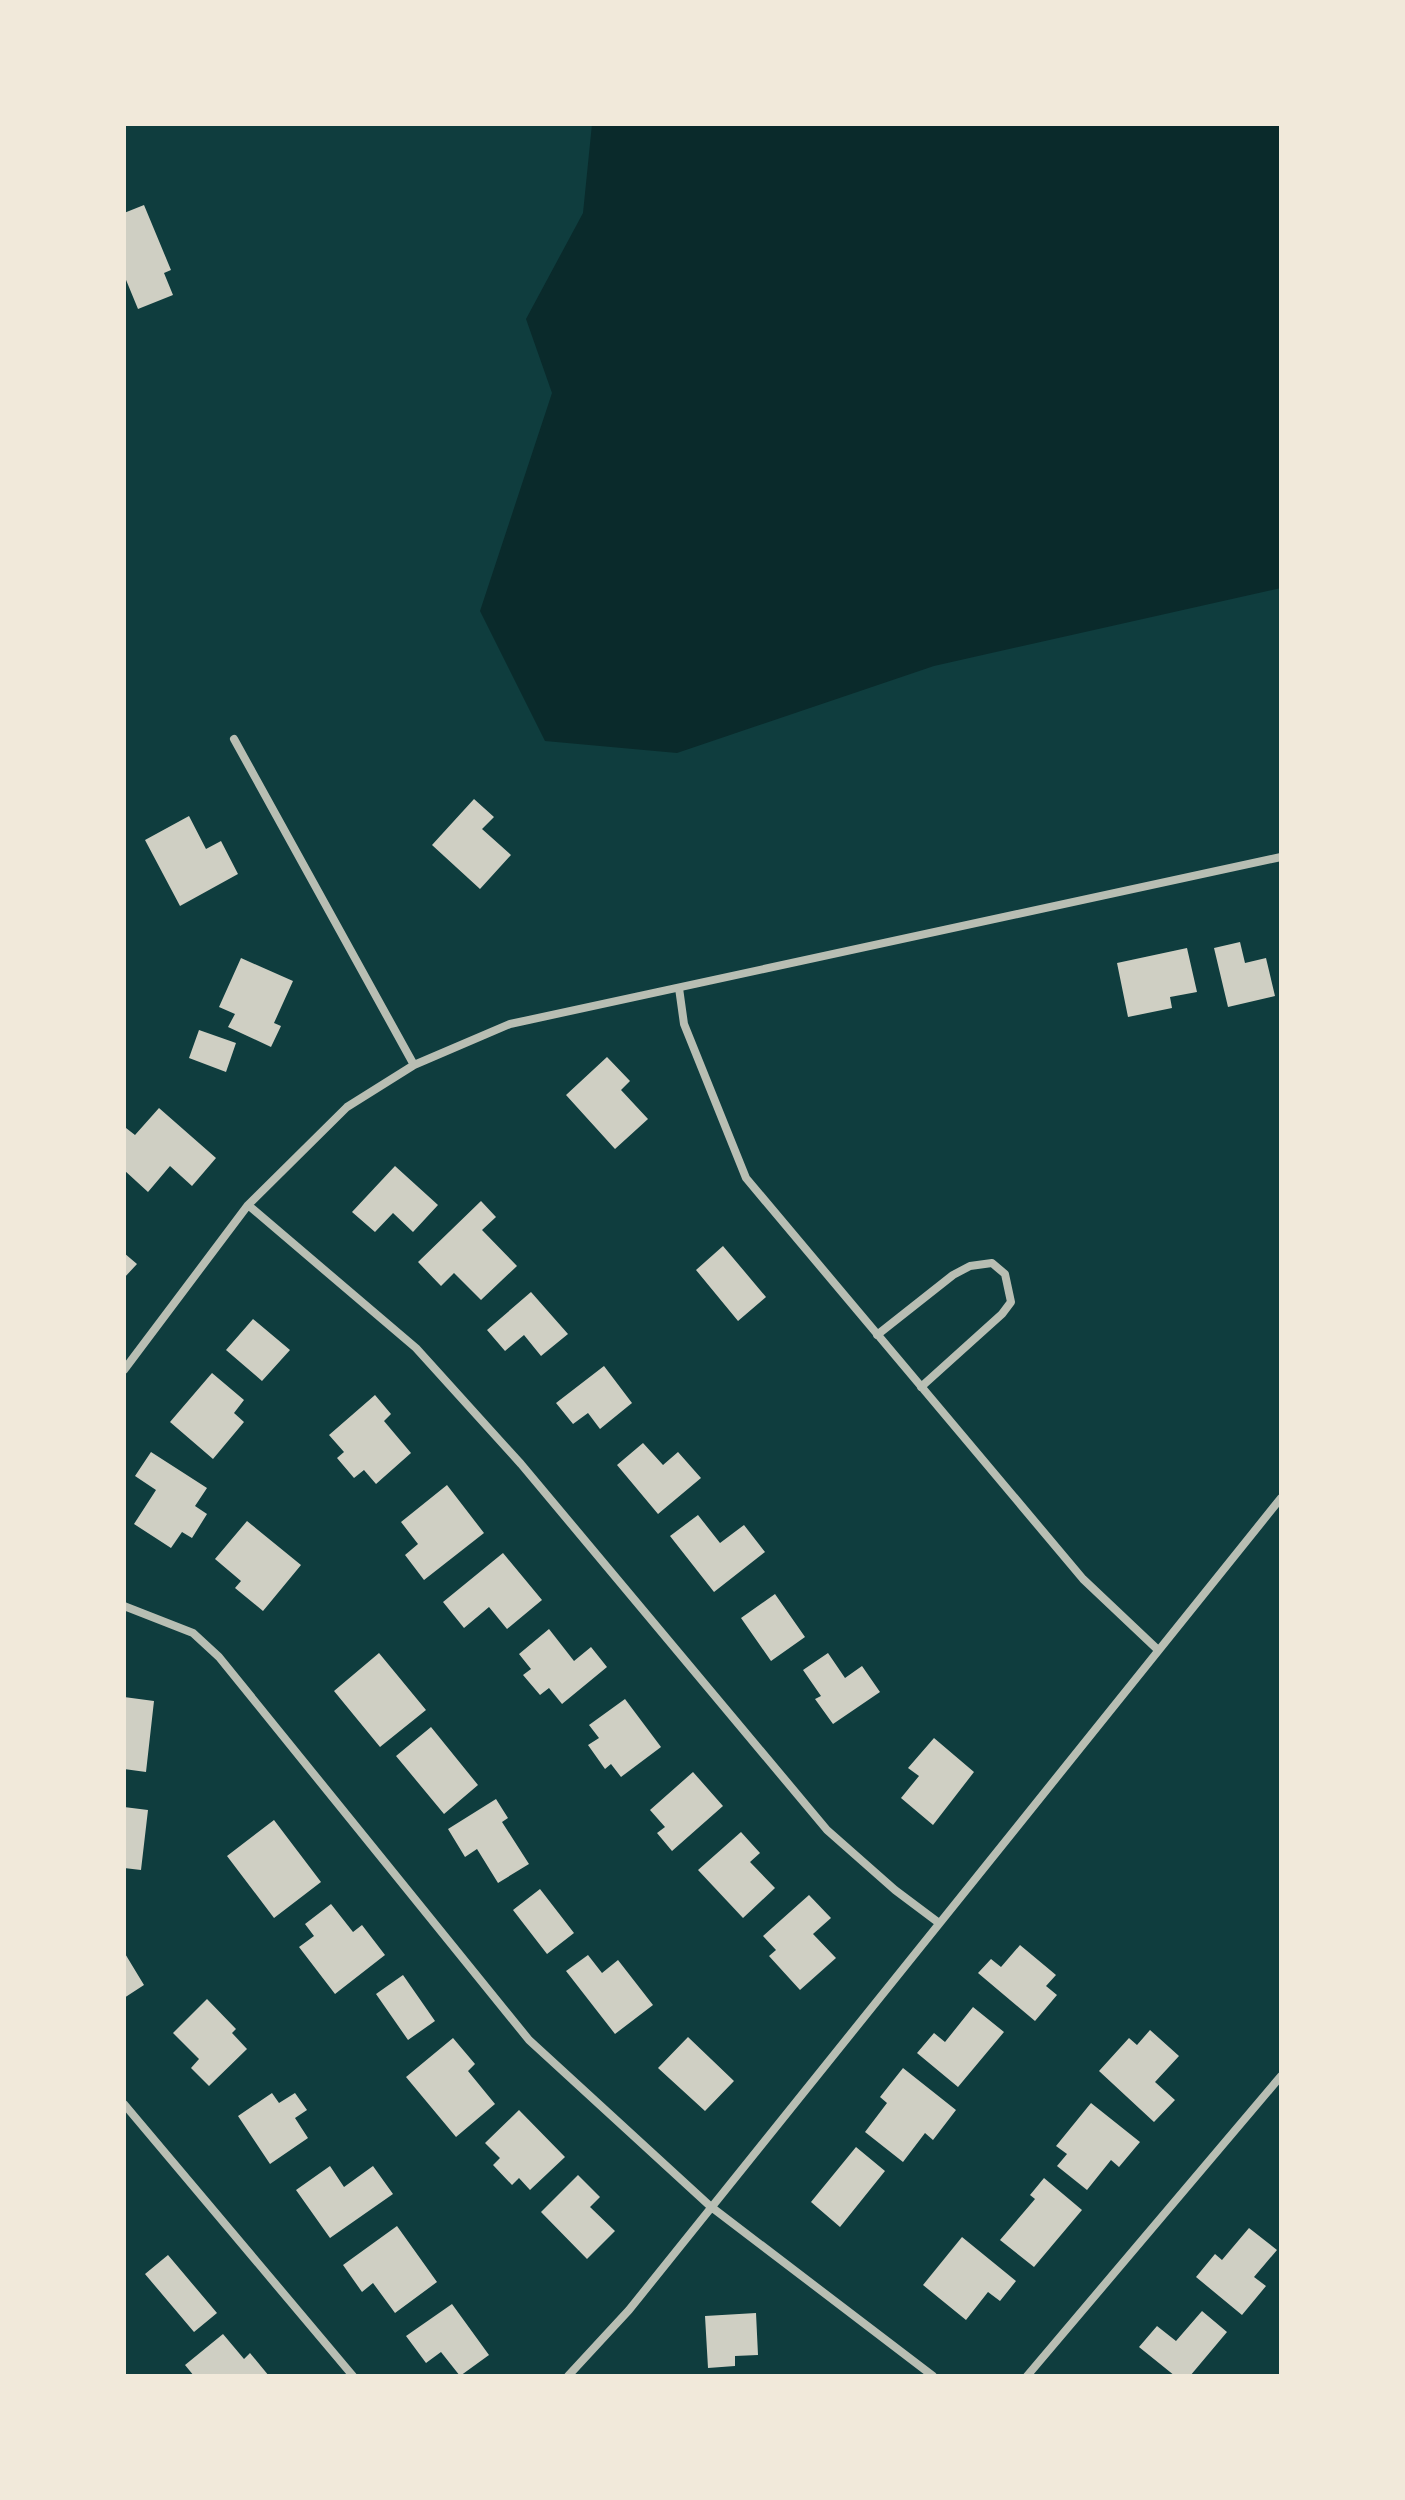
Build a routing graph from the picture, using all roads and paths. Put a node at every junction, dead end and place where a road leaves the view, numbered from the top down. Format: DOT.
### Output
graph roads {
  1 [pos="234,739"];
  2 [pos="1281,857"];
  3 [pos="679,988"];
  4 [pos="414,1065"];
  5 [pos="248,1205"];
  6 [pos="877,1335"];
  7 [pos="124,1370"];
  8 [pos="921,1387"];
  9 [pos="1281,1498"];
  10 [pos="124,1606"];
  11 [pos="1157,1649"];
  12 [pos="939,1923"];
  13 [pos="1281,2076"];
  14 [pos="124,2104"];
  15 [pos="710,2206"];
  16 [pos="353,2376"];
  17 [pos="568,2376"];
  18 [pos="933,2376"];
  19 [pos="1027,2376"];
  1 -- 4 [label="street"];
  2 -- 3 [label="street"];
  3 -- 4 [label="street"];
  3 -- 6 [label="street"];
  4 -- 5 [label="street"];
  5 -- 7 [label="street"];
  5 -- 12 [label="street"];
  6 -- 8 [label="street"];
  6 -- 8 [label="street"];
  8 -- 11 [label="street"];
  9 -- 11 [label="street"];
  10 -- 15 [label="street"];
  11 -- 12 [label="street"];
  12 -- 15 [label="street"];
  13 -- 19 [label="street"];
  14 -- 16 [label="street"];
  15 -- 17 [label="street"];
  15 -- 18 [label="street"];
}
